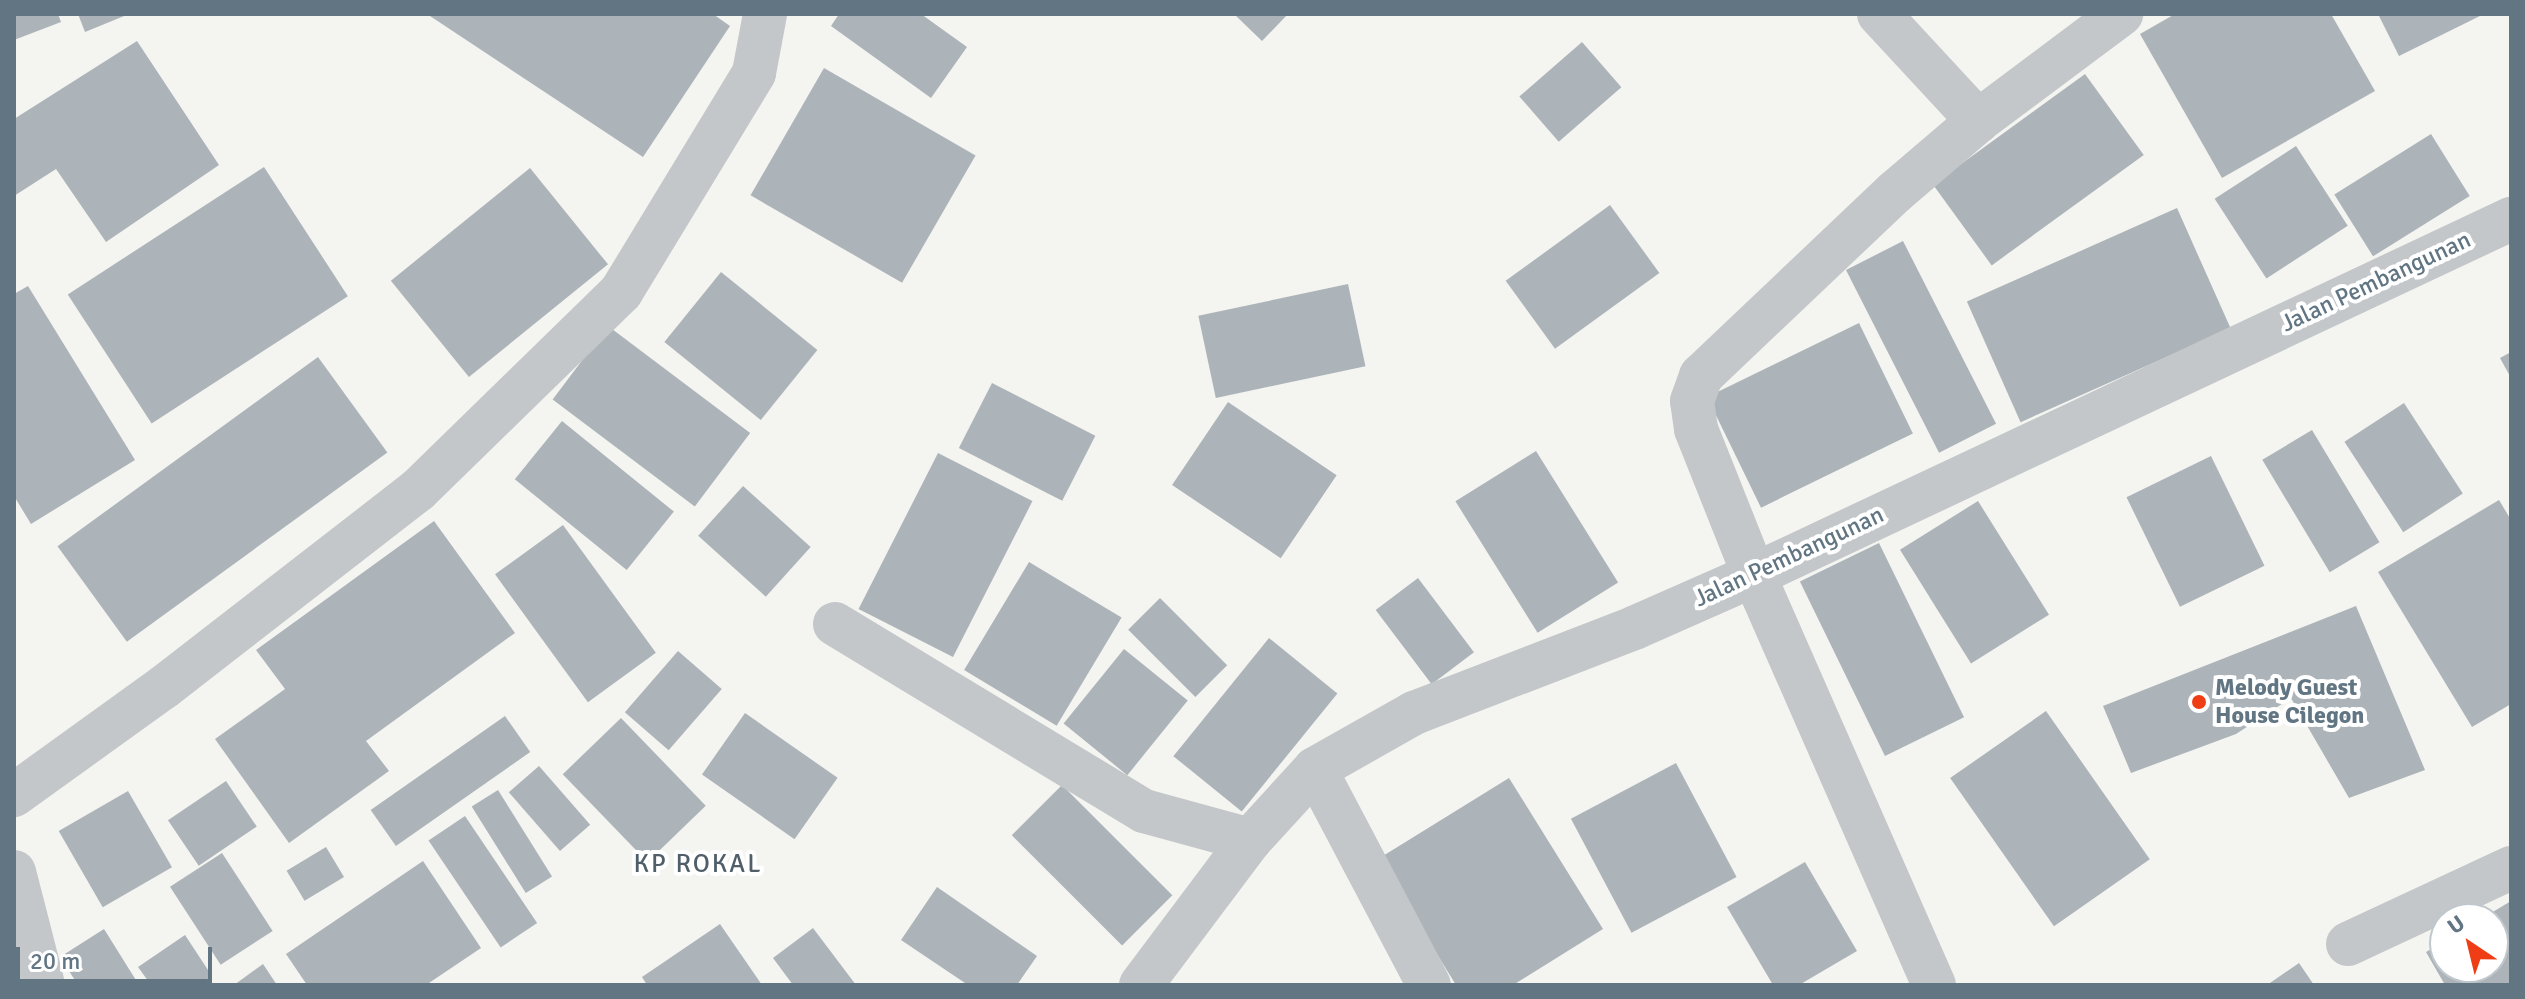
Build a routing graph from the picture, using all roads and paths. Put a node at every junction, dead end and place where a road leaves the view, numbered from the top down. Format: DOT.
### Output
graph roads {
  1 [pos="765,14"];
  2 [pos="1879,14"];
  3 [pos="2121,14"];
  4 [pos="1978,121"];
  5 [pos="2511,219"];
  6 [pos="1754,575"];
  7 [pos="835,624"];
  8 [pos="1315,769"];
  9 [pos="14,795"];
  10 [pos="1250,840"];
  11 [pos="2511,868"];
  12 [pos="14,872"];
  13 [pos="2348,944"];
  14 [pos="29,960"];
  15 [pos="1141,985"];
  16 [pos="1429,985"];
  17 [pos="1934,985"];
  1 -- 9 [label="street"];
  2 -- 4 [label="street"];
  3 -- 4 [label="street"];
  4 -- 6 [label="street"];
  5 -- 6 [label="street, Jalan Pembangunan"];
  6 -- 8 [label="street, Jalan Pembangunan"];
  6 -- 17 [label="street"];
  7 -- 10 [label="street"];
  8 -- 10 [label="street, Jalan Pembangunan"];
  8 -- 16 [label="street"];
  10 -- 15 [label="street, Jalan Pembangunan"];
  11 -- 13 [label="street"];
  12 -- 14 [label="street"];
}
